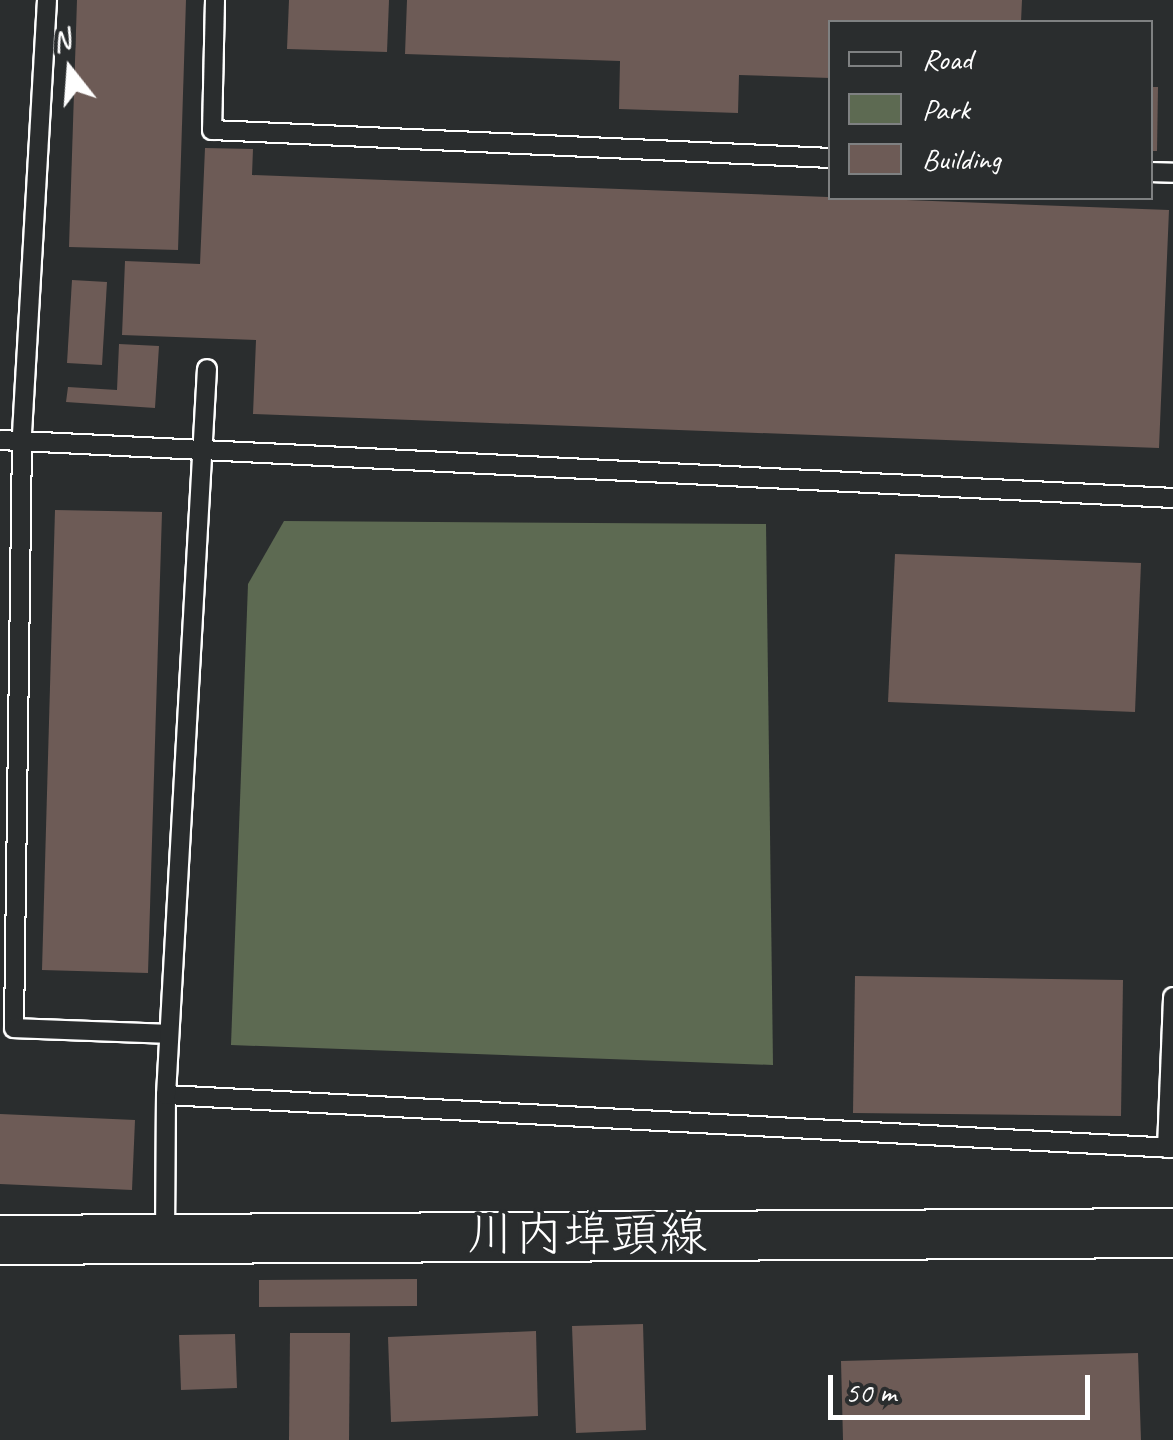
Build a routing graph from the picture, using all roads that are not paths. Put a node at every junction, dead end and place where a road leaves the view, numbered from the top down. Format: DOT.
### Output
graph roads {
  1 [pos="47,0"];
  2 [pos="215,0"];
  3 [pos="828,158"];
  4 [pos="207,369"];
  5 [pos="0,440"];
  6 [pos="22,440"];
  7 [pos="200,450"];
  8 [pos="1173,498"];
  9 [pos="1173,997"];
  10 [pos="169,1034"];
  11 [pos="166,1094"];
  12 [pos="1170,1148"];
  13 [pos="1173,1233"];
  14 [pos="164,1238"];
  15 [pos="0,1240"];
  1 -- 6 [label="lane"];
  2 -- 3 [label="lane"];
  4 -- 7 [label="lane"];
  5 -- 6 [label="lane"];
  6 -- 7 [label="lane"];
  6 -- 10 [label="lane"];
  7 -- 8 [label="lane"];
  7 -- 10 [label="lane"];
  9 -- 12 [label="lane"];
  10 -- 11 [label="lane"];
  11 -- 12 [label="lane"];
  11 -- 14 [label="lane"];
  13 -- 14 [label="main road, 川内埠頭線"];
  14 -- 15 [label="main road, 川内埠頭線"];
}
